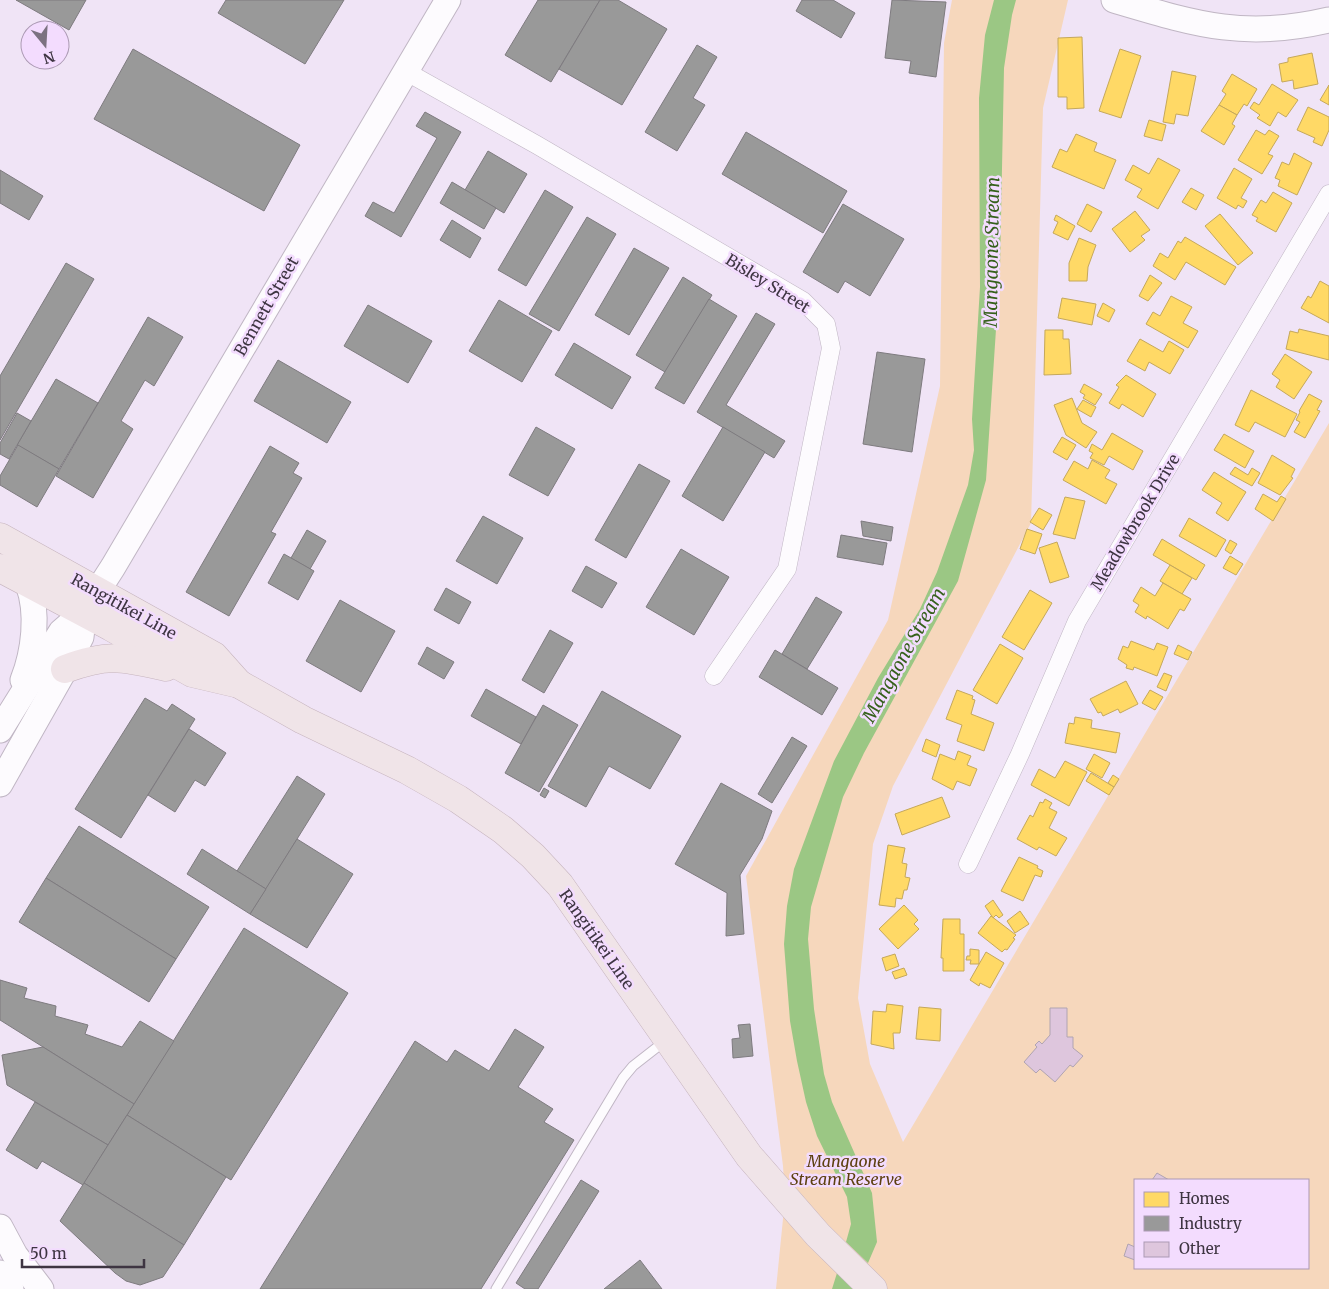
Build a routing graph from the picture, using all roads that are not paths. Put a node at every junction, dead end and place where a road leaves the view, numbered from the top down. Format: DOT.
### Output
graph roads {
  1 [pos="448,0"];
  2 [pos="1114,0"];
  3 [pos="1329,20"];
  4 [pos="405,71"];
  5 [pos="1329,194"];
  6 [pos="0,537"];
  7 [pos="0,568"];
  8 [pos="28,584"];
  9 [pos="91,602"];
  10 [pos="65,669"];
  11 [pos="192,673"];
  12 [pos="714,676"];
  13 [pos="239,684"];
  14 [pos="4,722"];
  15 [pos="0,784"];
  16 [pos="968,864"];
  17 [pos="667,1040"];
  18 [pos="0,1227"];
  19 [pos="0,1273"];
  20 [pos="872,1288"];
  21 [pos="11,1289"];
  22 [pos="41,1289"];
  23 [pos="496,1289"];
  1 -- 4 [label="street, Bennett Street"];
  2 -- 3 [label="street"];
  4 -- 9 [label="street, Bennett Street"];
  4 -- 12 [label="street, Bisley Street"];
  5 -- 16 [label="street, Meadowbrook Drive"];
  6 -- 9 [label="highway, Rangitikei Line"];
  7 -- 8 [label="highway, Rangitikei Line"];
  8 -- 9 [label="highway, Rangitikei Line"];
  8 -- 14 [label="street"];
  9 -- 10 [label="street"];
  9 -- 11 [label="highway, Rangitikei Line"];
  9 -- 13 [label="highway, Rangitikei Line"];
  9 -- 14 [label="street"];
  10 -- 11 [label="highway"];
  10 -- 15 [label="street"];
  11 -- 13 [label="highway, Rangitikei Line"];
  13 -- 17 [label="highway, Rangitikei Line"];
  17 -- 20 [label="highway, Rangitikei Line"];
  17 -- 23 [label="lane"];
  18 -- 22 [label="street"];
  19 -- 21 [label="street"];
}
